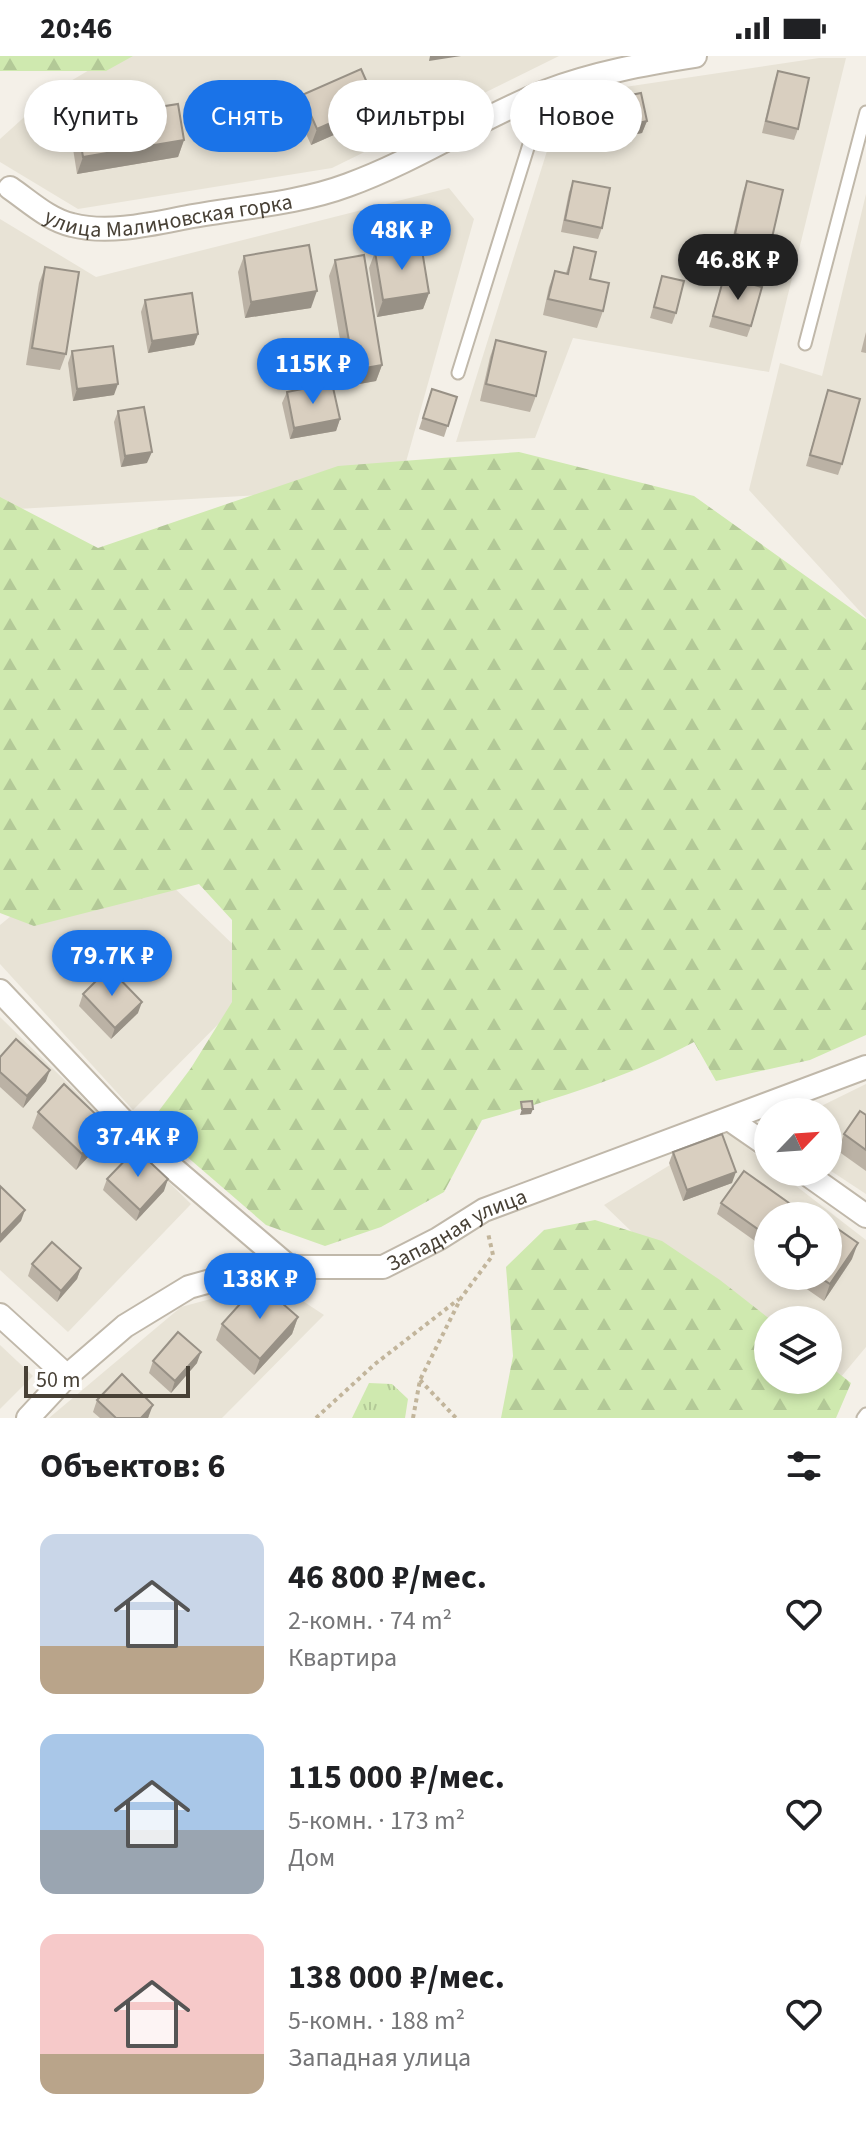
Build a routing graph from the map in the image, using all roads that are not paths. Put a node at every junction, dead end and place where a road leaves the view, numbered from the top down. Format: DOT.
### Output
graph roads {
  1 [pos="695,56"];
  2 [pos="583,80"];
  3 [pos="510,109"];
  4 [pos="866,112"];
  5 [pos="526,152"];
  6 [pos="10,188"];
  7 [pos="805,344"];
  8 [pos="458,373"];
  9 [pos="0,991"];
  10 [pos="866,1067"];
  11 [pos="729,1119"];
  12 [pos="754,1136"];
  13 [pos="824,1186"];
  14 [pos="866,1216"];
  15 [pos="289,1267"];
  16 [pos="0,1315"];
  17 [pos="67,1376"];
  18 [pos="28,1418"];
  1 -- 2 [label="street, улица Малиновская горка"];
  3 -- 6 [label="street, улица Малиновская горка"];
  4 -- 7 [label="lane"];
  5 -- 8 [label="lane"];
  9 -- 15 [label="street"];
  10 -- 11 [label="street, Западная улица"];
  11 -- 12 [label="street"];
  11 -- 15 [label="street, Западная улица"];
  13 -- 14 [label="street"];
  15 -- 17 [label="street, Западная улица"];
  16 -- 17 [label="street"];
  17 -- 18 [label="street, Западная улица"];
}
